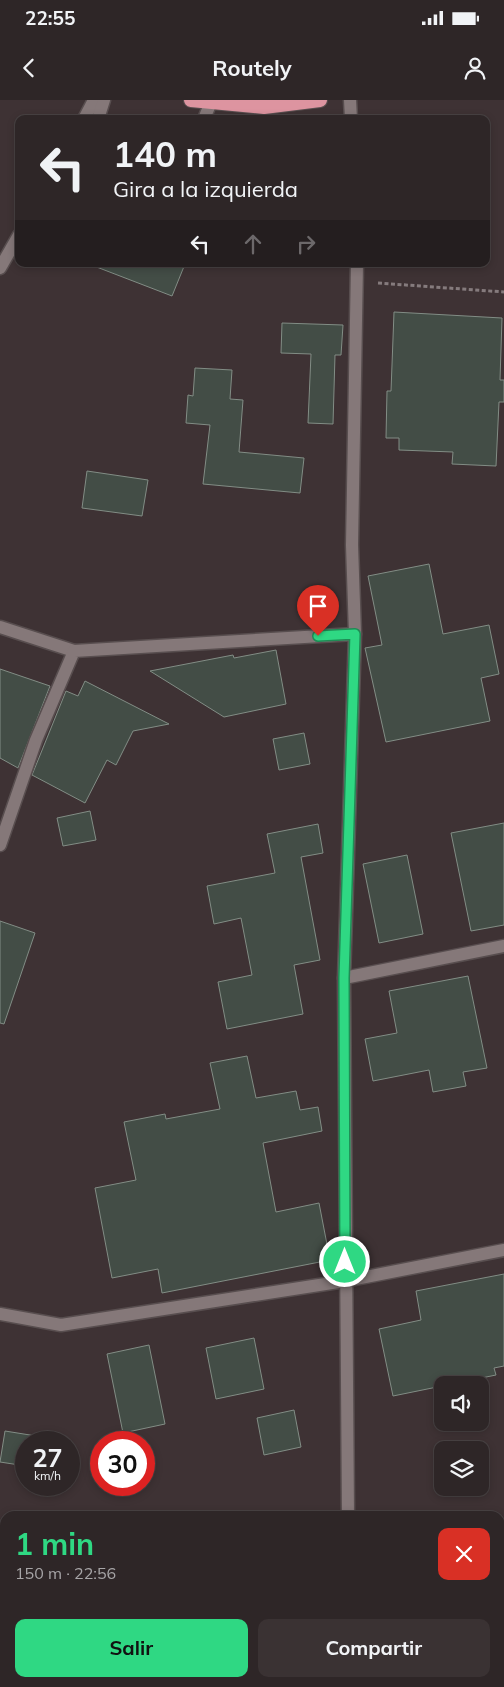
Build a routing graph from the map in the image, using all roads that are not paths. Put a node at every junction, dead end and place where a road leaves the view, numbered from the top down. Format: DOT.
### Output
graph roads {
  1 [pos="94,100"];
  2 [pos="104,100"];
  3 [pos="191,100"];
  4 [pos="320,100"];
  5 [pos="350,100"];
  6 [pos="211,102"];
  7 [pos="86,115"];
  8 [pos="99,115"];
  9 [pos="206,115"];
  10 [pos="351,115"];
  11 [pos="15,242"];
  12 [pos="357,267"];
  13 [pos="0,268"];
  14 [pos="0,627"];
  15 [pos="355,634"];
  16 [pos="74,651"];
  17 [pos="0,845"];
  18 [pos="504,946"];
  19 [pos="344,978"];
  20 [pos="504,1250"];
  21 [pos="345,1281"];
  22 [pos="0,1314"];
  23 [pos="348,1511"];
  1 -- 7 [label="street"];
  2 -- 8 [label="street"];
  3 -- 6 [label="highway"];
  4 -- 6 [label="highway"];
  5 -- 10 [label="street"];
  6 -- 9 [label="street"];
  11 -- 13 [label="street"];
  12 -- 15 [label="street"];
  14 -- 16 [label="street"];
  15 -- 16 [label="street"];
  15 -- 19 [label="street"];
  16 -- 17 [label="street"];
  18 -- 19 [label="street"];
  19 -- 21 [label="street"];
  20 -- 21 [label="street"];
  21 -- 22 [label="street"];
  21 -- 23 [label="street"];
}
